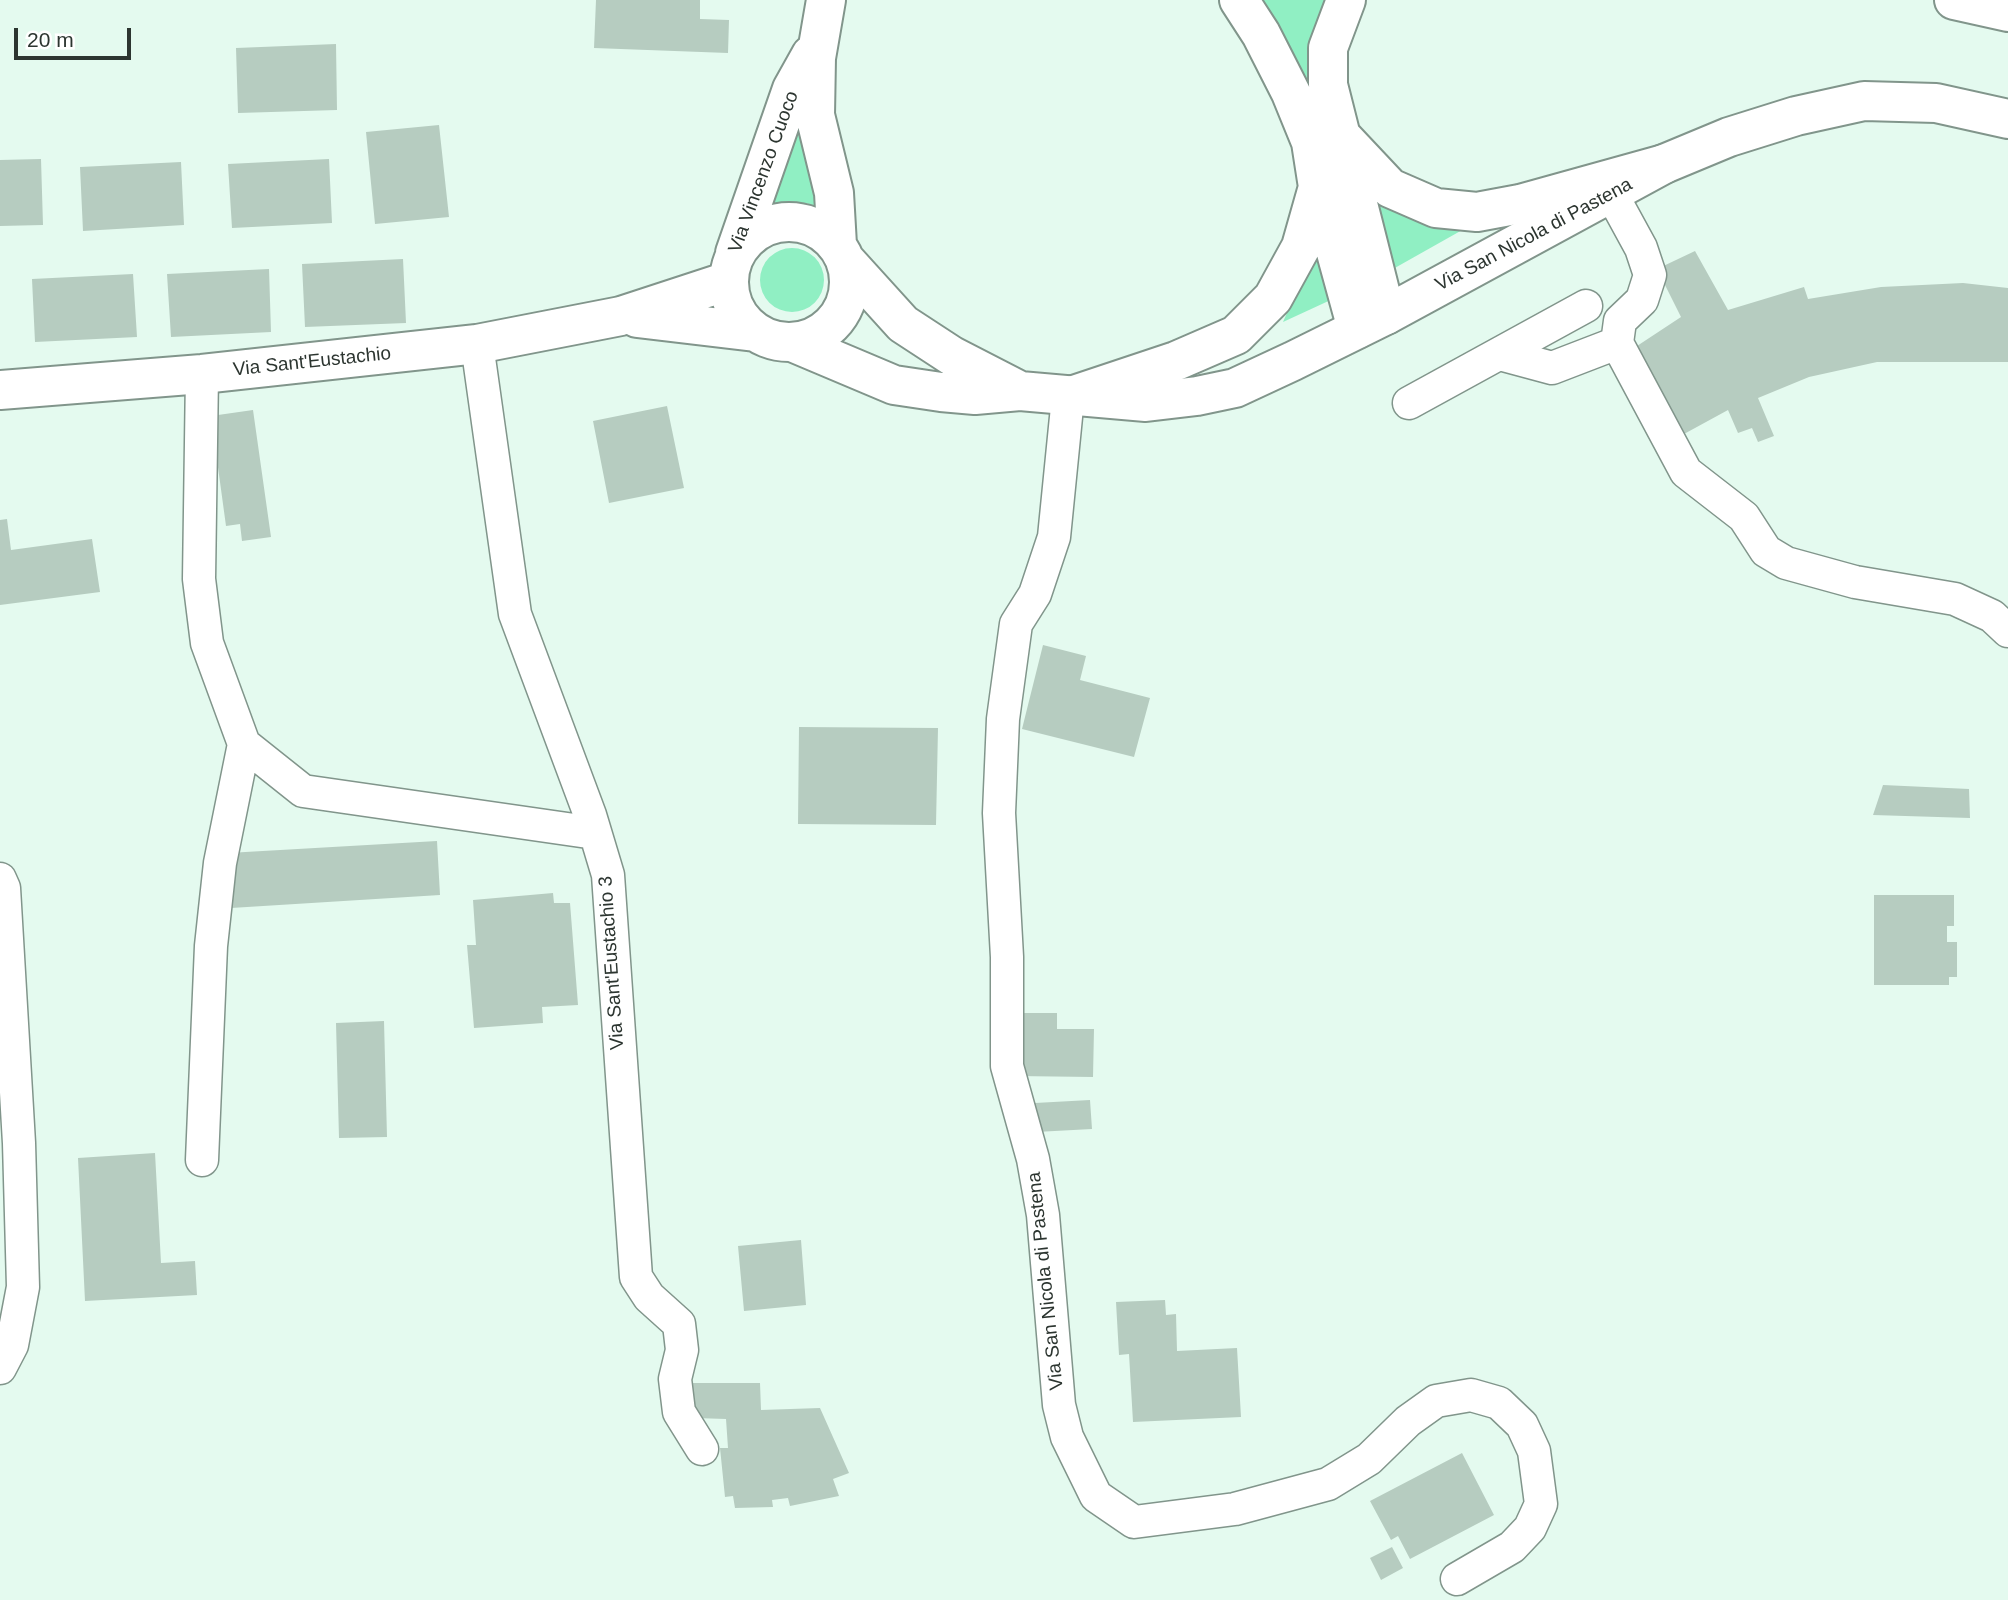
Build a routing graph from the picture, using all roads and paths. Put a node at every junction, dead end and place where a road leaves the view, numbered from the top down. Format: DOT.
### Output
graph roads {
  1 [pos="826,0"];
  2 [pos="1239,0"];
  3 [pos="1346,0"];
  4 [pos="1954,0"];
  5 [pos="2008,12"];
  6 [pos="819,41"];
  7 [pos="2008,118"];
  8 [pos="1342,137"];
  9 [pos="1664,164"];
  10 [pos="1318,187"];
  11 [pos="1611,193"];
  12 [pos="841,252"];
  13 [pos="729,273"];
  14 [pos="1586,306"];
  15 [pos="621,316"];
  16 [pos="1372,322"];
  17 [pos="755,332"];
  18 [pos="792,342"];
  19 [pos="477,344"];
  20 [pos="1617,344"];
  21 [pos="1500,354"];
  22 [pos="202,374"];
  23 [pos="0,390"];
  24 [pos="1020,391"];
  25 [pos="1068,397"];
  26 [pos="1409,403"];
  27 [pos="2008,631"];
  28 [pos="244,744"];
  29 [pos="595,832"];
  30 [pos="0,880"];
  31 [pos="202,1160"];
  32 [pos="0,1368"];
  33 [pos="702,1449"];
  34 [pos="1457,1579"];
  1 -- 6 [label="main road, Via Vincenzo Cuoco"];
  2 -- 10 [label="main road"];
  3 -- 8 [label="main road"];
  4 -- 5 [label="main road"];
  6 -- 12 [label="main road, Via Vincenzo Cuoco"];
  6 -- 13 [label="main road, Via Vincenzo Cuoco"];
  7 -- 9 [label="main road, Via San Nicola di Pastena"];
  8 -- 9 [label="main road"];
  8 -- 16 [label="main road"];
  9 -- 11 [label="main road, Via San Nicola di Pastena"];
  10 -- 16 [label="main road"];
  10 -- 25 [label="main road"];
  11 -- 16 [label="main road, Via San Nicola di Pastena"];
  11 -- 20 [label="street"];
  12 -- 13 [label="main road"];
  12 -- 18 [label="main road"];
  12 -- 24 [label="main road, Via San Nicola di Pastena"];
  13 -- 15 [label="main road, Via Sant'Eustachio"];
  13 -- 17 [label="main road"];
  14 -- 21 [label="street"];
  15 -- 17 [label="main road, Via Sant'Eustachio"];
  15 -- 19 [label="main road, Via Sant'Eustachio"];
  16 -- 25 [label="main road, Via San Nicola di Pastena"];
  17 -- 18 [label="main road"];
  18 -- 24 [label="main road, Via San Nicola di Pastena"];
  19 -- 22 [label="main road, Via Sant'Eustachio"];
  19 -- 29 [label="street, Via Sant'Eustachio 3"];
  20 -- 21 [label="street"];
  20 -- 27 [label="street"];
  21 -- 26 [label="street"];
  22 -- 23 [label="main road, Via Sant'Eustachio"];
  22 -- 28 [label="street"];
  24 -- 25 [label="main road, Via San Nicola di Pastena"];
  25 -- 34 [label="street, Via San Nicola di Pastena"];
  28 -- 29 [label="street"];
  28 -- 31 [label="street"];
  29 -- 33 [label="street, Via Sant'Eustachio 3"];
  30 -- 32 [label="street"];
}
